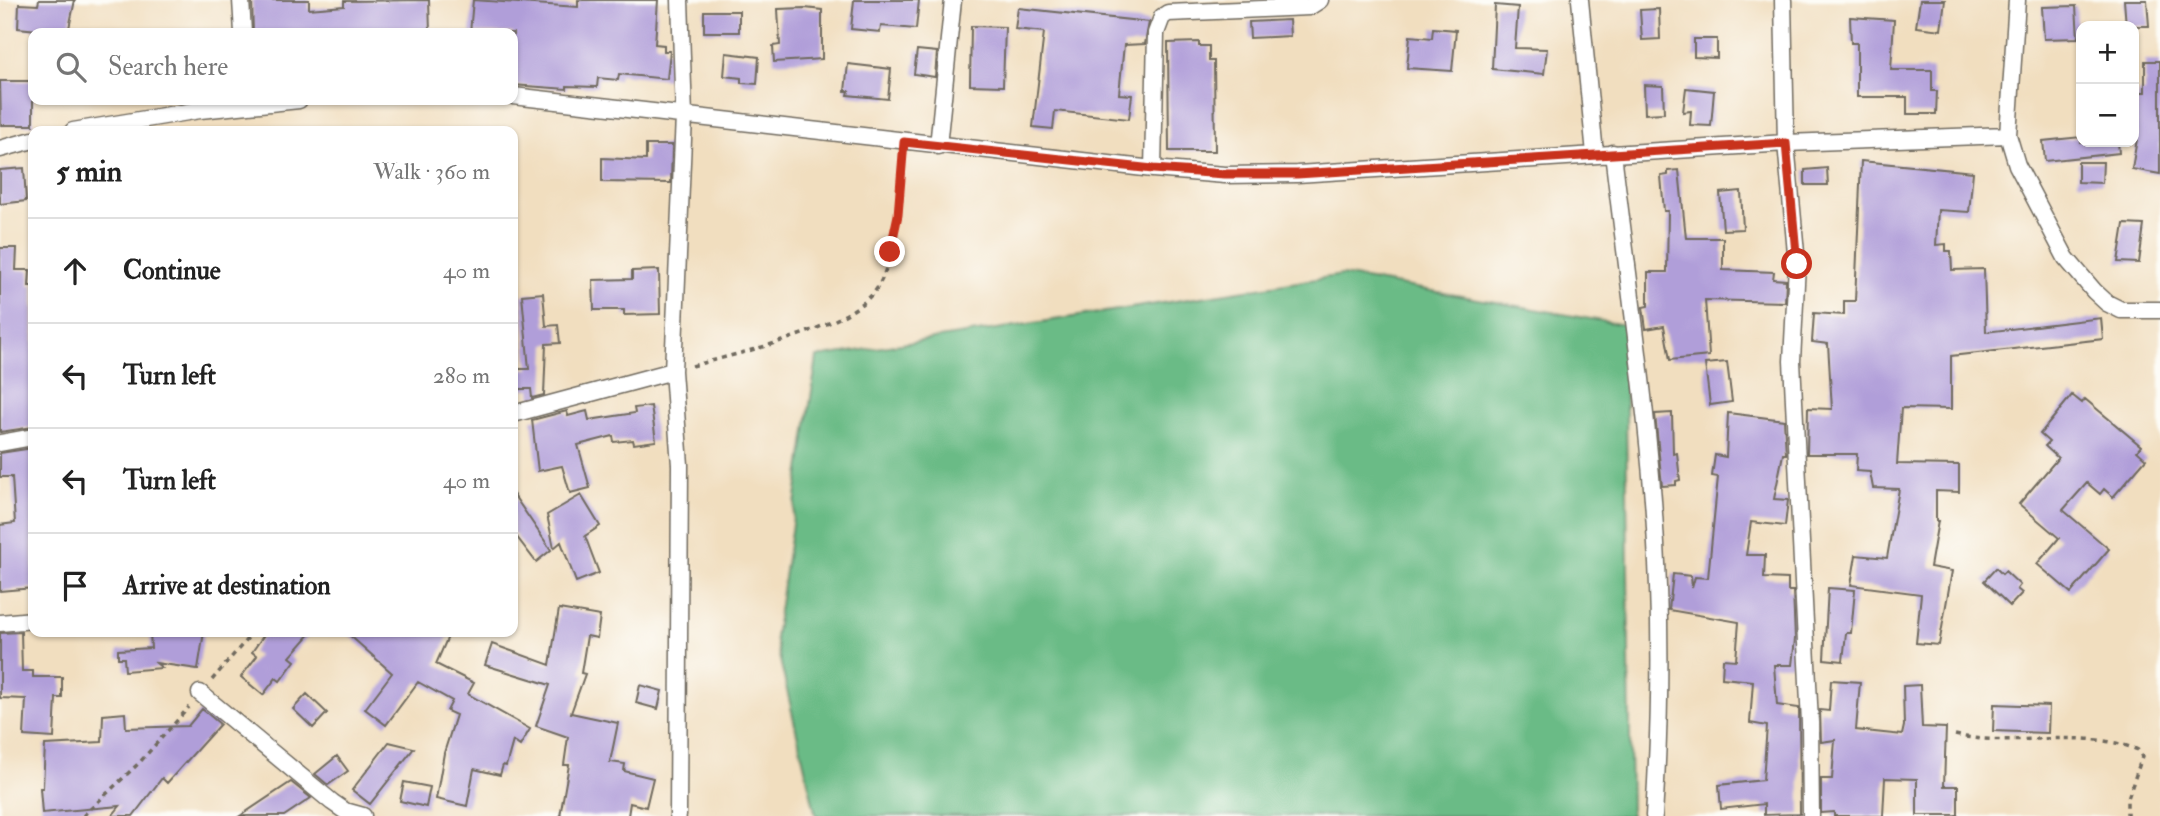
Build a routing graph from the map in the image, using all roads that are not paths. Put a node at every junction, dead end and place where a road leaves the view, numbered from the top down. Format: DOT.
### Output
graph roads {
  1 [pos="241,0"];
  2 [pos="680,0"];
  3 [pos="953,0"];
  4 [pos="1320,0"];
  5 [pos="1580,0"];
  6 [pos="1783,0"];
  7 [pos="2017,0"];
  8 [pos="243,28"];
  9 [pos="518,97"];
  10 [pos="227,105"];
  11 [pos="684,116"];
  12 [pos="103,126"];
  13 [pos="2008,135"];
  14 [pos="28,141"];
  15 [pos="1786,143"];
  16 [pos="938,146"];
  17 [pos="0,149"];
  18 [pos="1613,153"];
  19 [pos="1595,154"];
  20 [pos="1153,169"];
  21 [pos="2160,310"];
  22 [pos="673,371"];
  23 [pos="518,413"];
  24 [pos="28,438"];
  25 [pos="0,443"];
  26 [pos="28,620"];
  27 [pos="0,623"];
  28 [pos="200,693"];
  29 [pos="363,816"];
  30 [pos="678,816"];
  31 [pos="1654,816"];
  32 [pos="1811,816"];
  1 -- 8 [label="street"];
  2 -- 11 [label="street"];
  3 -- 16 [label="street"];
  4 -- 20 [label="street"];
  5 -- 19 [label="street"];
  6 -- 15 [label="street"];
  7 -- 13 [label="street"];
  9 -- 11 [label="street"];
  10 -- 12 [label="street"];
  11 -- 16 [label="street"];
  11 -- 22 [label="street"];
  13 -- 15 [label="street"];
  13 -- 21 [label="street"];
  14 -- 17 [label="street"];
  15 -- 18 [label="street"];
  15 -- 32 [label="street"];
  16 -- 20 [label="street"];
  18 -- 19 [label="street"];
  18 -- 31 [label="street"];
  19 -- 20 [label="street"];
  22 -- 23 [label="street"];
  22 -- 30 [label="street"];
  24 -- 25 [label="street"];
  26 -- 27 [label="street"];
  28 -- 29 [label="street"];
}
